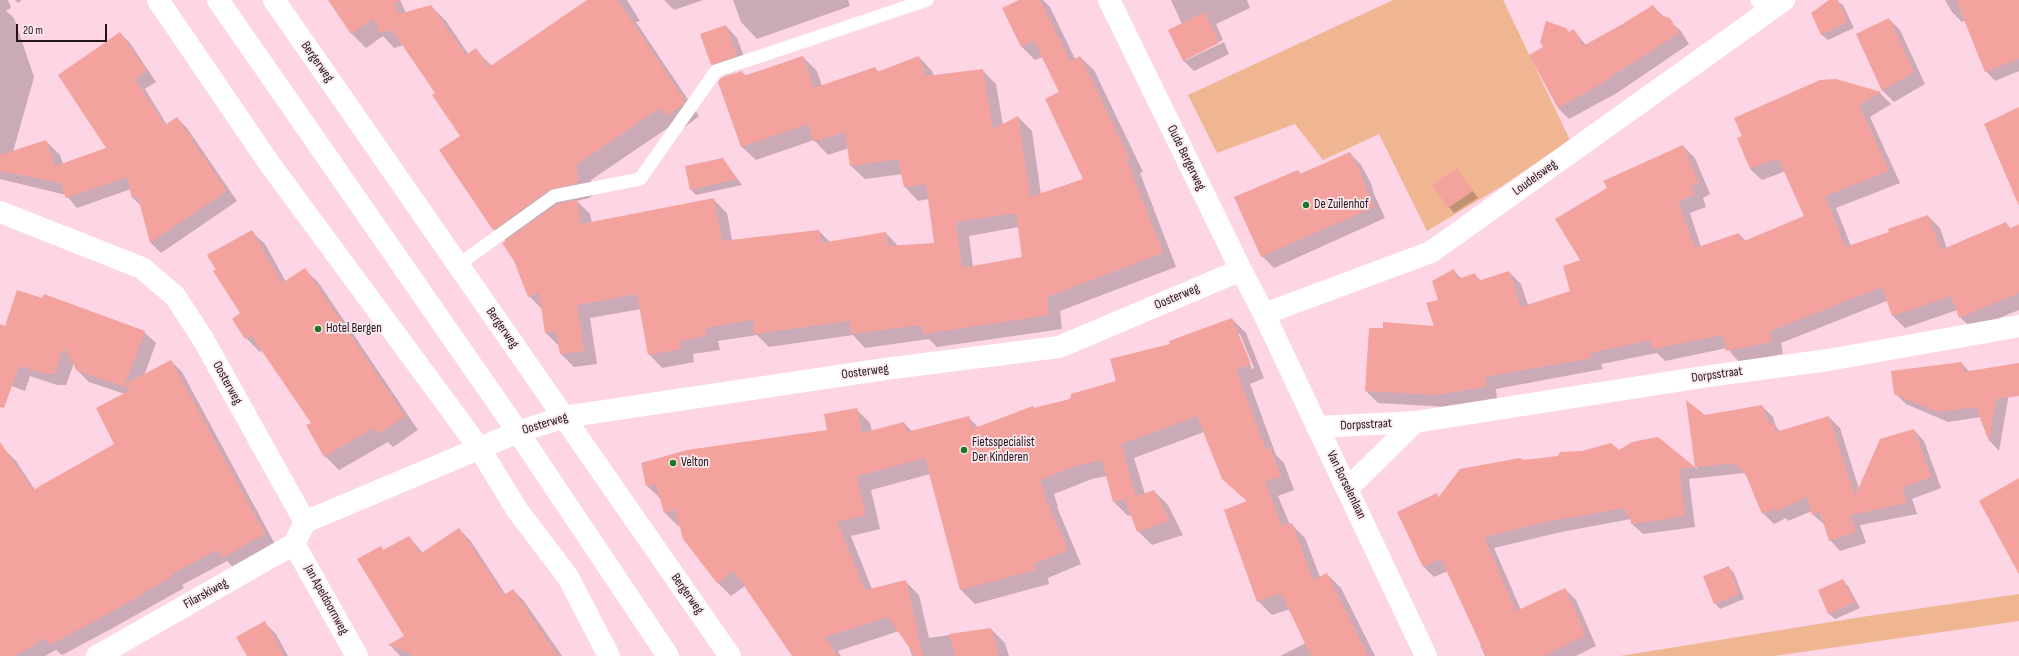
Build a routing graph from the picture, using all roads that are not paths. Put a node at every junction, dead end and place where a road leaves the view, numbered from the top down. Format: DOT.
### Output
graph roads {
  1 [pos="158,0"];
  2 [pos="218,0"];
  3 [pos="274,0"];
  4 [pos="927,0"];
  5 [pos="1109,0"];
  6 [pos="1784,0"];
  7 [pos="1761,7"];
  8 [pos="0,212"];
  9 [pos="458,265"];
  10 [pos="1240,270"];
  11 [pos="1264,314"];
  12 [pos="2019,326"];
  13 [pos="564,417"];
  14 [pos="1415,422"];
  15 [pos="1317,427"];
  16 [pos="518,432"];
  17 [pos="480,449"];
  18 [pos="1348,488"];
  19 [pos="305,522"];
  20 [pos="294,544"];
  21 [pos="96,656"];
  22 [pos="357,656"];
  23 [pos="609,656"];
  24 [pos="668,656"];
  25 [pos="730,656"];
  26 [pos="1426,656"];
  1 -- 17 [label="street"];
  2 -- 16 [label="street"];
  3 -- 9 [label="street, Bergerweg"];
  4 -- 9 [label="lane"];
  5 -- 10 [label="street, Oude Bergerweg"];
  6 -- 7 [label="street, Loudelsweg"];
  7 -- 11 [label="street, Loudelsweg"];
  8 -- 19 [label="street, Oosterweg"];
  9 -- 13 [label="street, Bergerweg"];
  10 -- 11 [label="street, Oude Bergerweg"];
  10 -- 13 [label="street, Oosterweg"];
  11 -- 15 [label="street, Van Borselenlaan"];
  12 -- 14 [label="street, Dorpsstraat"];
  13 -- 16 [label="street, Oosterweg"];
  13 -- 25 [label="street, Bergerweg"];
  14 -- 15 [label="street, Dorpsstraat"];
  14 -- 18 [label="street, Dorpsstraat"];
  15 -- 18 [label="street, Van Borselenlaan"];
  16 -- 17 [label="street, Oosterweg"];
  16 -- 24 [label="street"];
  17 -- 19 [label="street, Oosterweg"];
  17 -- 23 [label="street"];
  18 -- 26 [label="street, Van Borselenlaan"];
  19 -- 20 [label="street"];
  20 -- 21 [label="street, Filarskiweg"];
  20 -- 22 [label="street, Jan Apeldoornweg"];
}
